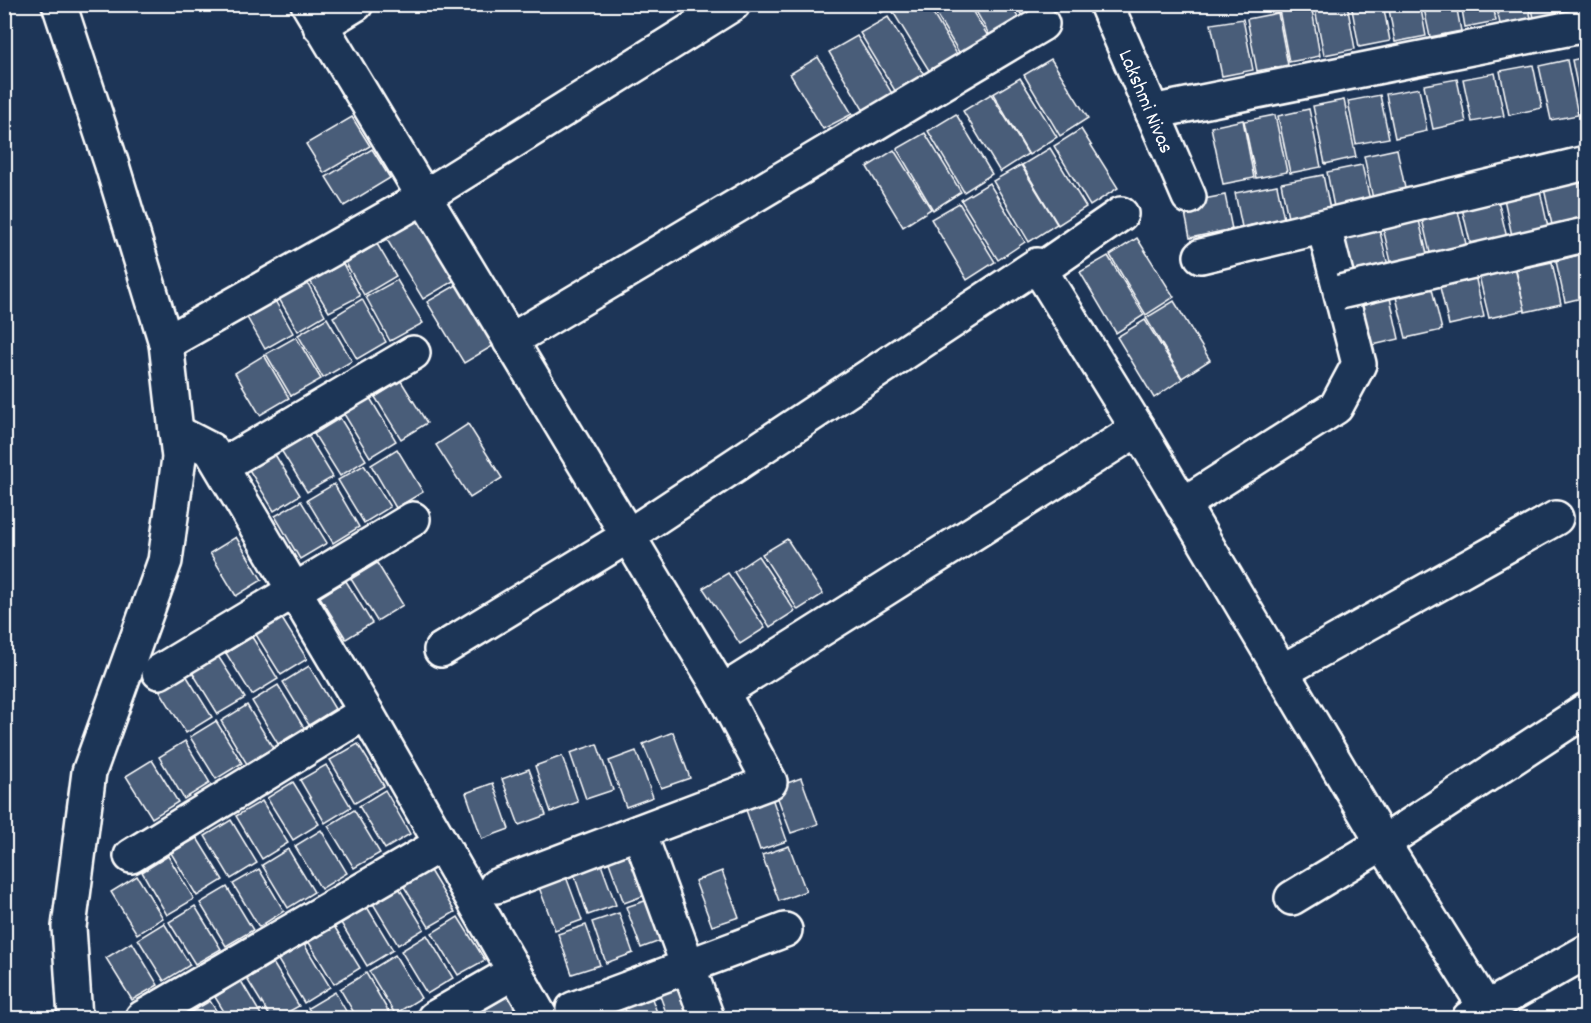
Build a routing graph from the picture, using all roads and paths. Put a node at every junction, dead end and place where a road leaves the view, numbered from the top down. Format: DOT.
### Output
graph roads {
  1 [pos="59,4"];
  2 [pos="356,4"];
  3 [pos="733,4"];
  4 [pos="1106,4"];
  5 [pos="314,15"];
  6 [pos="1042,24"];
  7 [pos="1587,25"];
  8 [pos="1152,112"];
  9 [pos="1587,163"];
  10 [pos="424,197"];
  11 [pos="1189,197"];
  12 [pos="1121,214"];
  13 [pos="1324,227"];
  14 [pos="1584,235"];
  15 [pos="1201,256"];
  16 [pos="1040,270"];
  17 [pos="1351,289"];
  18 [pos="510,341"];
  19 [pos="166,343"];
  20 [pos="413,353"];
  21 [pos="1138,429"];
  22 [pos="176,432"];
  23 [pos="221,466"];
  24 [pos="1182,505"];
  25 [pos="413,519"];
  26 [pos="1556,519"];
  27 [pos="628,537"];
  28 [pos="295,591"];
  29 [pos="441,650"];
  30 [pos="159,672"];
  31 [pos="1281,672"];
  32 [pos="722,692"];
  33 [pos="1587,710"];
  34 [pos="366,712"];
  35 [pos="639,832"];
  36 [pos="1383,843"];
  37 [pos="441,844"];
  38 [pos="131,856"];
  39 [pos="496,886"];
  40 [pos="1292,898"];
  41 [pos="785,930"];
  42 [pos="1587,952"];
  43 [pos="688,966"];
  44 [pos="514,972"];
  45 [pos="573,1009"];
  46 [pos="1482,1015"];
  47 [pos="75,1018"];
  48 [pos="142,1018"];
  49 [pos="434,1018"];
  50 [pos="541,1018"];
  51 [pos="707,1018"];
  1 -- 19 [label="street"];
  2 -- 5 [label="street"];
  3 -- 10 [label="street"];
  4 -- 8 [label="street, Lakshmi Nivas"];
  5 -- 10 [label="street"];
  6 -- 18 [label="street"];
  7 -- 8 [label="street"];
  8 -- 11 [label="street, Lakshmi Nivas"];
  9 -- 13 [label="street"];
  10 -- 18 [label="street"];
  10 -- 19 [label="street"];
  12 -- 16 [label="street"];
  13 -- 15 [label="street"];
  13 -- 24 [label="street"];
  14 -- 17 [label="street"];
  16 -- 21 [label="street"];
  16 -- 27 [label="street"];
  18 -- 27 [label="street"];
  19 -- 22 [label="street"];
  20 -- 23 [label="street"];
  21 -- 24 [label="street"];
  21 -- 32 [label="street"];
  22 -- 23 [label="street"];
  22 -- 47 [label="street"];
  23 -- 28 [label="street"];
  24 -- 31 [label="street"];
  25 -- 28 [label="street"];
  26 -- 31 [label="street"];
  27 -- 29 [label="street"];
  27 -- 32 [label="street"];
  28 -- 30 [label="street"];
  28 -- 34 [label="street"];
  31 -- 36 [label="street"];
  32 -- 35 [label="street"];
  33 -- 36 [label="street"];
  34 -- 37 [label="street"];
  34 -- 38 [label="street"];
  35 -- 39 [label="street"];
  35 -- 43 [label="street"];
  36 -- 40 [label="street"];
  36 -- 46 [label="street"];
  37 -- 44 [label="street"];
  37 -- 48 [label="street"];
  41 -- 43 [label="street"];
  42 -- 46 [label="street"];
  43 -- 45 [label="street"];
  43 -- 51 [label="street"];
  44 -- 49 [label="street"];
  44 -- 50 [label="street"];
}
